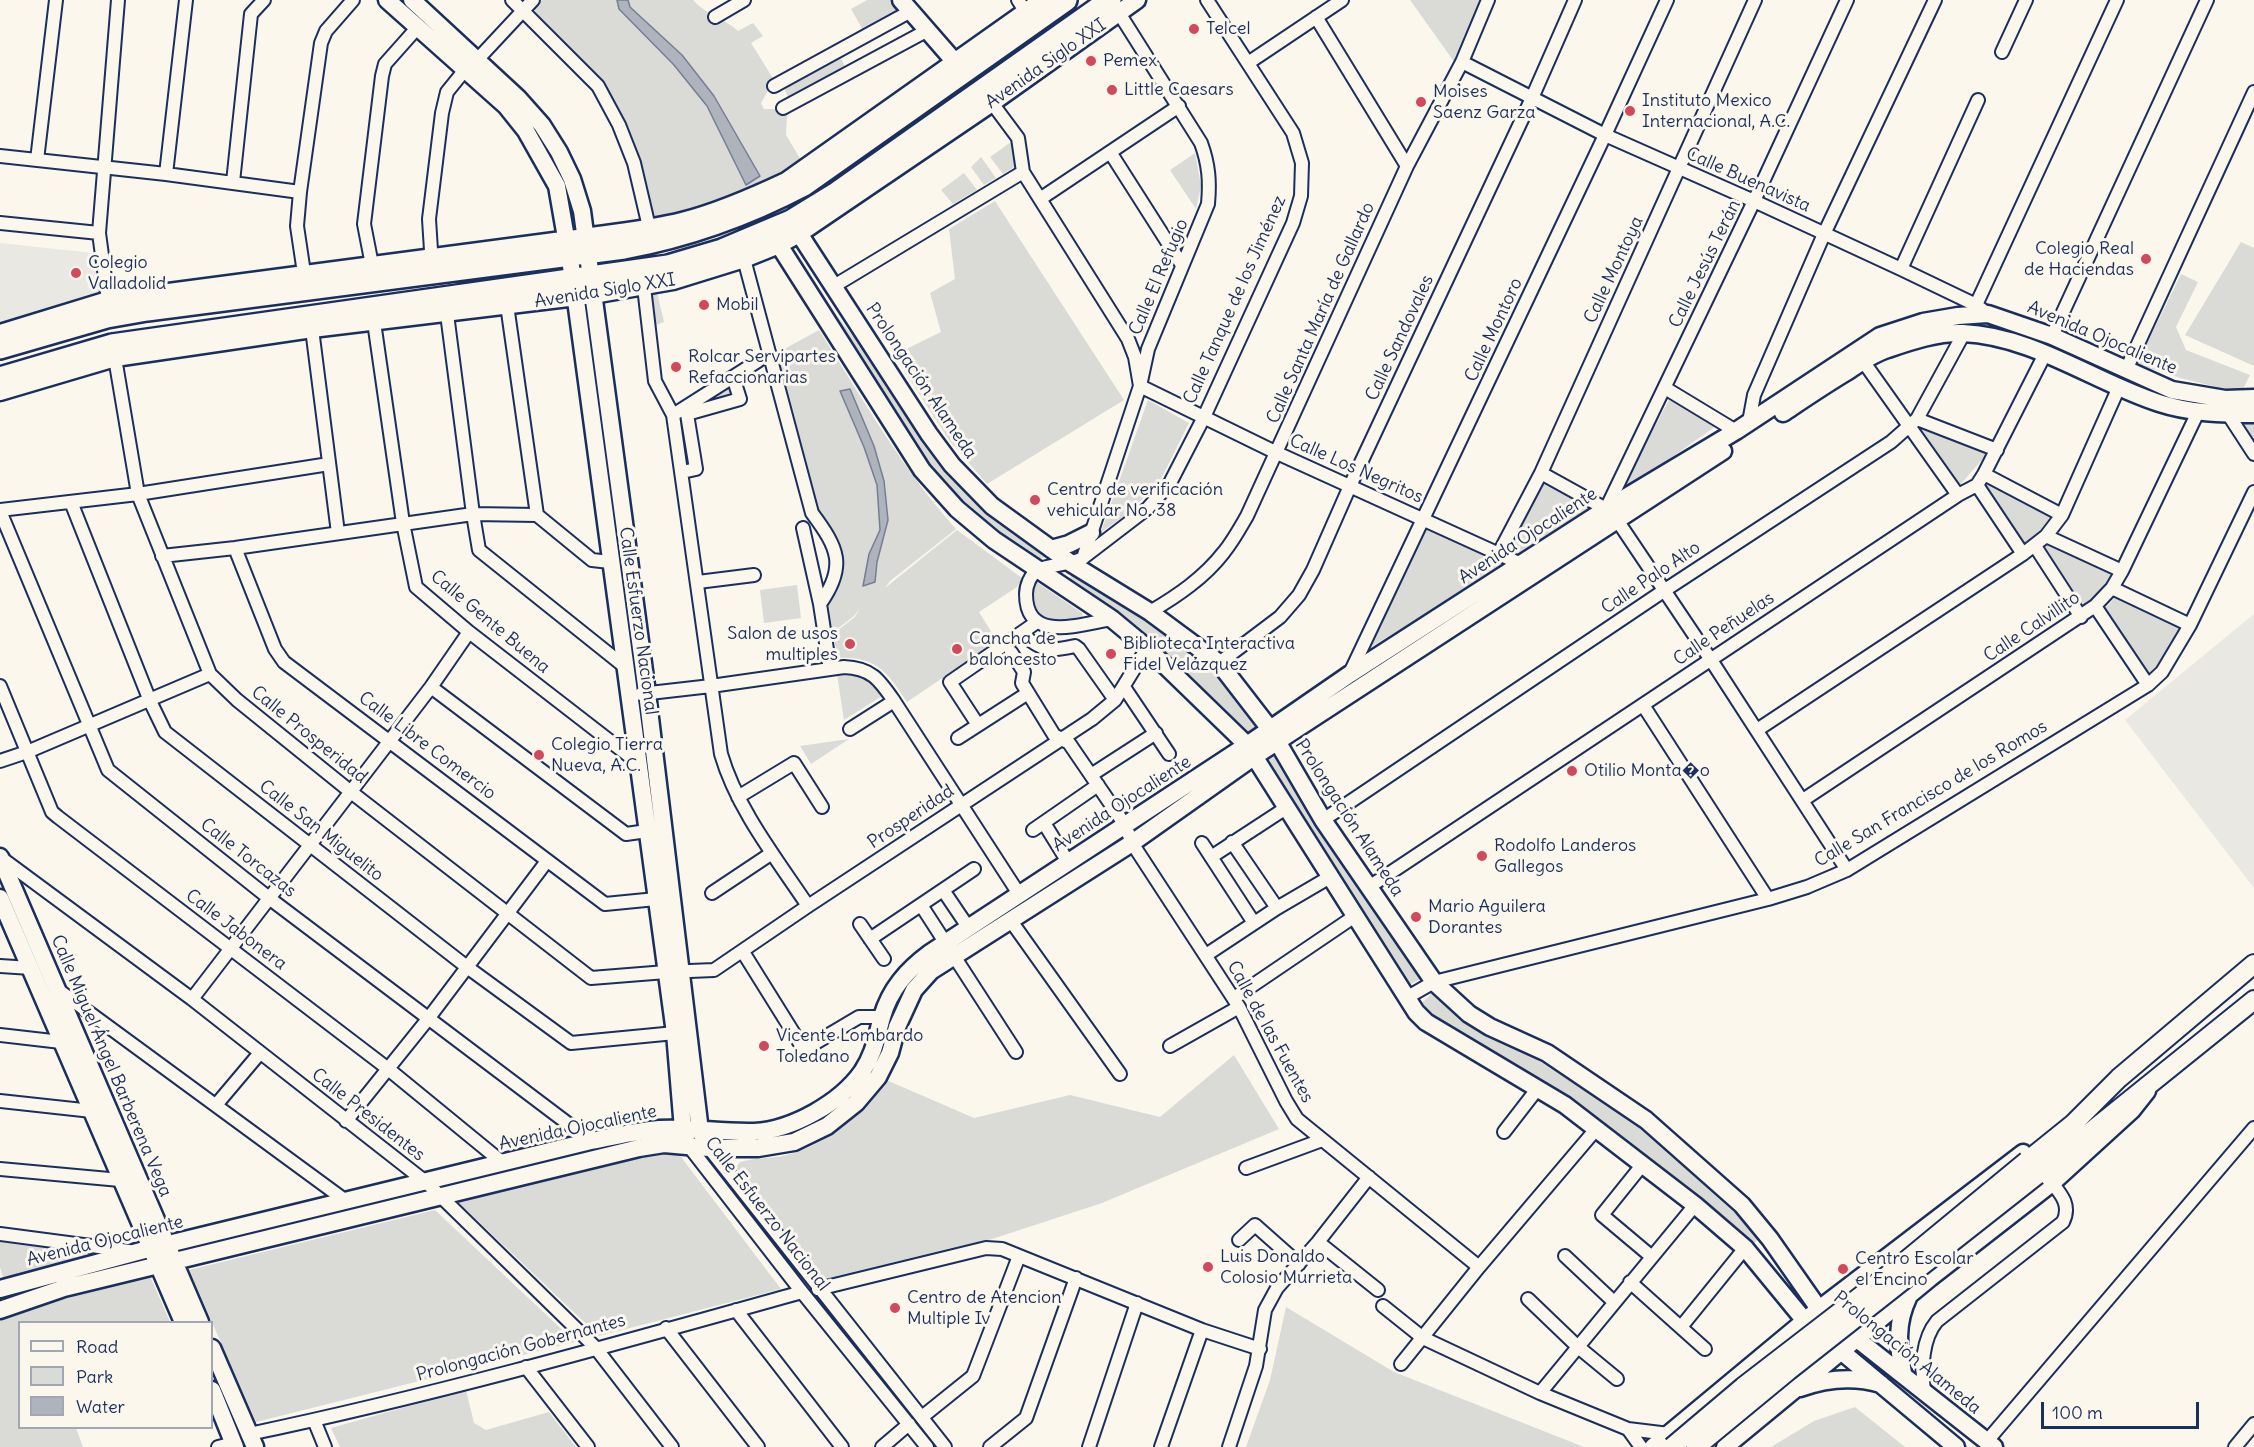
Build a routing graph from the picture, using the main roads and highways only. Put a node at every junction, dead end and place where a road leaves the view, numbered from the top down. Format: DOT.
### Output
graph roads {
  1 [pos="387,0"];
  2 [pos="412,0"];
  3 [pos="1042,0"];
  4 [pos="1066,0"];
  5 [pos="1137,0"];
  6 [pos="906,6"];
  7 [pos="1114,6"];
  8 [pos="1025,12"];
  9 [pos="1079,31"];
  10 [pos="955,62"];
  11 [pos="471,65"];
  12 [pos="831,150"];
  13 [pos="804,185"];
  14 [pos="681,221"];
  15 [pos="726,222"];
  16 [pos="795,228"];
  17 [pos="774,238"];
  18 [pos="577,246"];
  19 [pos="432,265"];
  20 [pos="583,287"];
  21 [pos="0,333"];
  22 [pos="0,348"];
  23 [pos="6,383"];
  24 [pos="2254,398"];
  25 [pos="2227,406"];
  26 [pos="2254,414"];
  27 [pos="1612,514"];
  28 [pos="1091,533"];
  29 [pos="1052,549"];
  30 [pos="1274,735"];
  31 [pos="1251,751"];
  32 [pos="0,857"];
  33 [pos="1,903"];
  34 [pos="949,950"];
  35 [pos="2254,964"];
  36 [pos="674,972"];
  37 [pos="2254,1000"];
  38 [pos="2103,1093"];
  39 [pos="700,1131"];
  40 [pos="685,1137"];
  41 [pos="709,1148"];
  42 [pos="2038,1173"];
  43 [pos="151,1249"];
  44 [pos="166,1264"];
  45 [pos="0,1289"];
  46 [pos="1839,1295"];
  47 [pos="1909,1296"];
  48 [pos="1820,1309"];
  49 [pos="0,1310"];
  50 [pos="182,1321"];
  51 [pos="199,1321"];
  52 [pos="1805,1321"];
  53 [pos="1860,1336"];
  54 [pos="1771,1348"];
  55 [pos="213,1350"];
  56 [pos="1841,1352"];
  57 [pos="1903,1373"];
  58 [pos="1881,1384"];
  59 [pos="1798,1387"];
  60 [pos="213,1393"];
  61 [pos="252,1440"];
  62 [pos="1670,1440"];
  63 [pos="1990,1444"];
  64 [pos="229,1446"];
  65 [pos="1653,1447"];
  66 [pos="1696,1447"];
  67 [pos="1725,1447"];
  68 [pos="1956,1447"];
  1 -- 11 [label="main road, Calle Esfuerzo Nacional"];
  2 -- 11 [label="main road, Calle Esfuerzo Nacional"];
  3 -- 8 [label="main road"];
  4 -- 8 [label="highway"];
  5 -- 7 [label="main road, Avenida Siglo XXI"];
  6 -- 10 [label="main road"];
  7 -- 9 [label="highway, Avenida Siglo XXI"];
  8 -- 10 [label="main road"];
  8 -- 13 [label="highway"];
  9 -- 16 [label="highway, Avenida Siglo XXI"];
  9 -- 16 [label="main road, Avenida Siglo XXI"];
  10 -- 12 [label="main road"];
  11 -- 18 [label="main road, Calle Esfuerzo Nacional"];
  12 -- 13 [label="highway"];
  12 -- 14 [label="main road"];
  13 -- 15 [label="highway"];
  14 -- 15 [label="highway"];
  14 -- 18 [label="main road"];
  15 -- 18 [label="highway"];
  16 -- 17 [label="highway, Avenida Siglo XXI"];
  16 -- 29 [label="main road, Prolongación Alameda"];
  17 -- 20 [label="highway, Avenida Siglo XXI"];
  17 -- 20 [label="main road, Avenida Siglo XXI"];
  17 -- 31 [label="main road"];
  18 -- 19 [label="highway"];
  18 -- 20 [label="main road, Calle Esfuerzo Nacional"];
  19 -- 21 [label="main road"];
  19 -- 22 [label="highway"];
  20 -- 23 [label="main road, Avenida Siglo XXI"];
  20 -- 23 [label="highway, Avenida Siglo XXI"];
  20 -- 36 [label="main road, Calle Esfuerzo Nacional"];
  20 -- 36 [label="main road, Calle Esfuerzo Nacional"];
  24 -- 25 [label="main road, Avenida Ojocaliente"];
  25 -- 26 [label="main road, Avenida Ojocaliente"];
  25 -- 27 [label="main road, Avenida Ojocaliente"];
  25 -- 27 [label="main road, Avenida Ojocaliente"];
  27 -- 30 [label="main road, Avenida Ojocaliente"];
  27 -- 30 [label="main road, Avenida Ojocaliente"];
  28 -- 29 [label="main road"];
  29 -- 30 [label="main road, Prolongación Alameda"];
  30 -- 31 [label="main road, Avenida Ojocaliente"];
  30 -- 48 [label="main road, Prolongación Alameda"];
  31 -- 34 [label="main road, Avenida Ojocaliente"];
  31 -- 34 [label="main road, Avenida Ojocaliente"];
  31 -- 52 [label="main road"];
  32 -- 43 [label="main road, Calle Miguel Ángel Barberena Vega"];
  33 -- 43 [label="main road, Calle Miguel Ángel Barberena Vega"];
  34 -- 39 [label="main road, Avenida Ojocaliente"];
  34 -- 41 [label="main road, Avenida Ojocaliente"];
  35 -- 38 [label="main road"];
  36 -- 39 [label="main road, Calle Esfuerzo Nacional"];
  36 -- 40 [label="main road, Calle Esfuerzo Nacional"];
  37 -- 42 [label="main road"];
  38 -- 42 [label="main road"];
  38 -- 46 [label="main road"];
  39 -- 40 [label="main road, Avenida Ojocaliente"];
  39 -- 41 [label="main road, Calle Esfuerzo Nacional"];
  40 -- 41 [label="main road, Avenida Ojocaliente"];
  40 -- 43 [label="main road, Avenida Ojocaliente"];
  40 -- 44 [label="main road, Avenida Ojocaliente"];
  42 -- 47 [label="main road"];
  42 -- 62 [label="main road, bridge"];
  42 -- 66 [label="main road, bridge"];
  43 -- 44 [label="main road, Calle Miguel Ángel Barberena Vega"];
  43 -- 45 [label="main road, Avenida Ojocaliente"];
  44 -- 49 [label="main road, Avenida Ojocaliente"];
  44 -- 50 [label="main road, Calle Miguel Ángel Barberena Vega"];
  44 -- 51 [label="main road, Calle Miguel Ángel Barberena Vega"];
  46 -- 48 [label="main road"];
  46 -- 53 [label="main road"];
  47 -- 53 [label="main road"];
  47 -- 57 [label="main road"];
  48 -- 52 [label="main road"];
  48 -- 53 [label="main road, Prolongación Alameda"];
  52 -- 54 [label="main road"];
  52 -- 56 [label="main road"];
  53 -- 56 [label="main road"];
  53 -- 57 [label="main road, Prolongación Alameda"];
  54 -- 59 [label="main road"];
  54 -- 62 [label="main road"];
  55 -- 61 [label="main road"];
  56 -- 58 [label="main road"];
  56 -- 59 [label="main road"];
  57 -- 63 [label="main road, Prolongación Alameda"];
  58 -- 59 [label="main road"];
  58 -- 68 [label="main road"];
  59 -- 67 [label="main road"];
  60 -- 64 [label="main road"];
  62 -- 65 [label="main road"];
}
